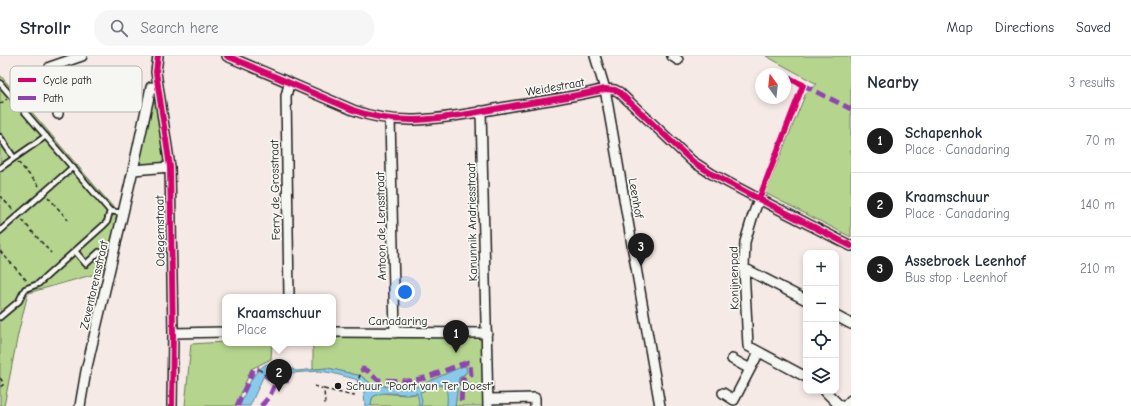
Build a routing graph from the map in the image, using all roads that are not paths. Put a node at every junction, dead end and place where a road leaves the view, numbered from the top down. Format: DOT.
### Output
graph roads {
  1 [pos="82,56"];
  2 [pos="158,56"];
  3 [pos="227,56"];
  4 [pos="595,56"];
  5 [pos="53,66"];
  6 [pos="0,83"];
  7 [pos="289,84"];
  8 [pos="151,88"];
  9 [pos="605,89"];
  10 [pos="10,95"];
  11 [pos="481,111"];
  12 [pos="25,112"];
  13 [pos="390,120"];
  14 [pos="46,136"];
  15 [pos="0,137"];
  16 [pos="14,158"];
  17 [pos="73,167"];
  18 [pos="170,167"];
  19 [pos="0,168"];
  20 [pos="133,170"];
  21 [pos="759,199"];
  22 [pos="110,211"];
  23 [pos="123,213"];
  24 [pos="0,231"];
  25 [pos="851,246"];
  26 [pos="75,251"];
  27 [pos="99,252"];
  28 [pos="744,268"];
  29 [pos="289,294"];
  30 [pos="803,298"];
  31 [pos="0,317"];
  32 [pos="839,318"];
  33 [pos="851,324"];
  34 [pos="222,332"];
  35 [pos="336,332"];
  36 [pos="173,333"];
  37 [pos="395,333"];
  38 [pos="487,333"];
  39 [pos="759,352"];
  40 [pos="732,359"];
  41 [pos="750,369"];
  42 [pos="803,375"];
  43 [pos="722,393"];
  44 [pos="828,394"];
  45 [pos="851,400"];
  46 [pos="488,402"];
  47 [pos="80,406"];
  48 [pos="172,406"];
  49 [pos="535,406"];
  50 [pos="660,406"];
  51 [pos="840,406"];
  52 [pos="845,406"];
  1 -- 5 [label="street"];
  2 -- 18 [label="street, Odegemstraat"];
  3 -- 7 [label="street, Weidestraat"];
  4 -- 9 [label="street, Leenhof"];
  6 -- 10 [label="lane"];
  7 -- 13 [label="street, Weidestraat"];
  7 -- 29 [label="street, Ferry de Grosstraat"];
  8 -- 20 [label="street, Zeventorensstraat"];
  9 -- 11 [label="street, Weidestraat"];
  9 -- 21 [label="street"];
  9 -- 50 [label="street, Leenhof"];
  11 -- 13 [label="street, Weidestraat"];
  11 -- 38 [label="street, Kanunnik Andriesstraat"];
  12 -- 14 [label="lane"];
  13 -- 37 [label="street, Antoon de Lensstraat"];
  14 -- 16 [label="lane"];
  14 -- 17 [label="lane"];
  15 -- 16 [label="lane"];
  16 -- 19 [label="lane"];
  17 -- 22 [label="lane"];
  17 -- 24 [label="lane"];
  18 -- 20 [label="street"];
  18 -- 36 [label="street, Odegemstraat"];
  20 -- 23 [label="street, Zeventorensstraat"];
  21 -- 25 [label="street"];
  21 -- 28 [label="street, Konijnenpad"];
  22 -- 23 [label="lane"];
  22 -- 26 [label="lane"];
  23 -- 47 [label="street, Zeventorensstraat"];
  26 -- 27 [label="lane"];
  26 -- 31 [label="lane"];
  28 -- 30 [label="street"];
  28 -- 39 [label="street, Konijnenpad"];
  32 -- 33 [label="street"];
  34 -- 36 [label="street"];
  35 -- 37 [label="street, Canadaring"];
  36 -- 48 [label="street, Odegemstraat"];
  37 -- 38 [label="street, Canadaring"];
  38 -- 46 [label="street"];
  39 -- 41 [label="street"];
  39 -- 42 [label="street, Konijnenpad"];
  40 -- 41 [label="street"];
  41 -- 43 [label="street"];
  44 -- 51 [label="street"];
  45 -- 52 [label="street"];
  46 -- 49 [label="street"];
}
